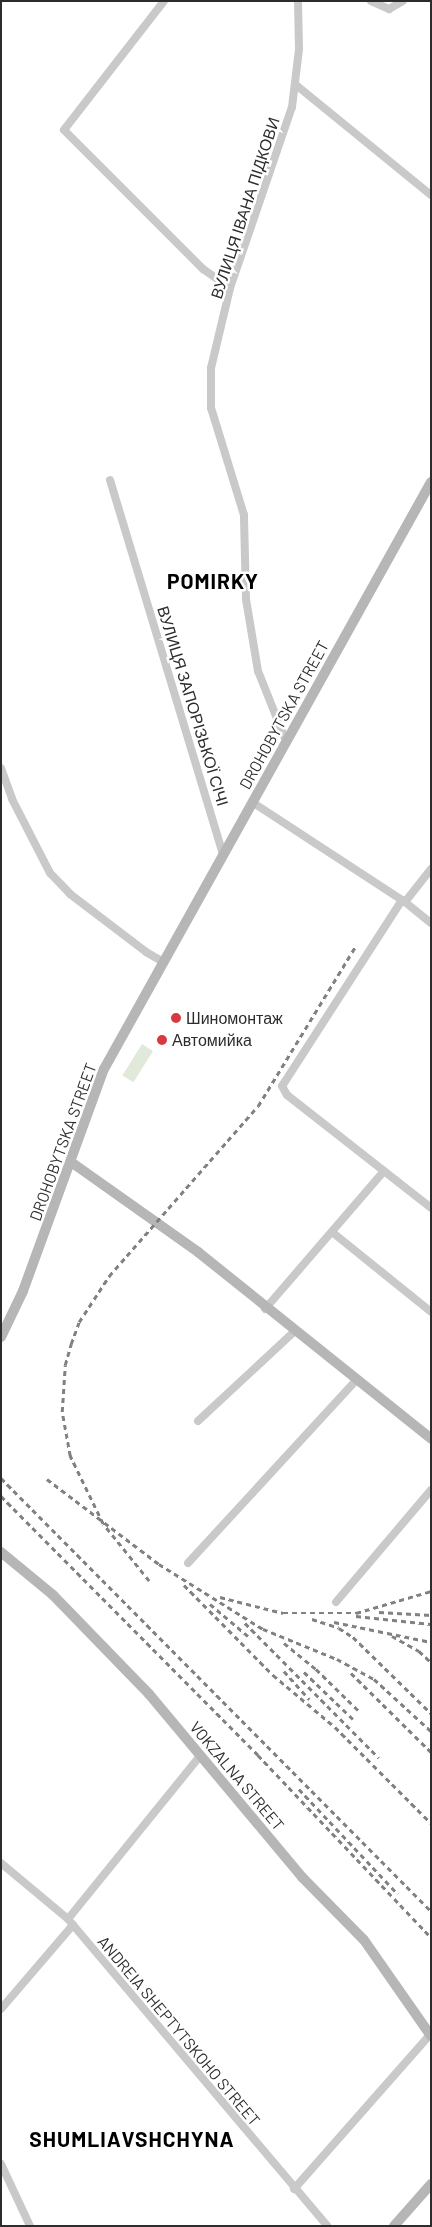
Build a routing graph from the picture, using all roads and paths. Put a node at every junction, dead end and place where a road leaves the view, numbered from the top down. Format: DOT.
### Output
graph roads {
  1 [pos="164,1"];
  2 [pos="298,1"];
  3 [pos="371,1"];
  4 [pos="403,1"];
  5 [pos="296,85"];
  6 [pos="431,195"];
  7 [pos="230,288"];
  8 [pos="110,480"];
  9 [pos="431,482"];
  10 [pos="286,741"];
  11 [pos="1,768"];
  12 [pos="252,802"];
  13 [pos="223,854"];
  14 [pos="431,869"];
  15 [pos="404,901"];
  16 [pos="431,923"];
  17 [pos="163,962"];
  18 [pos="71,1162"];
  19 [pos="384,1171"];
  20 [pos="431,1208"];
  21 [pos="332,1232"];
  22 [pos="265,1309"];
  23 [pos="431,1312"];
  24 [pos="295,1331"];
  25 [pos="1,1337"];
  26 [pos="356,1380"];
  27 [pos="198,1421"];
  28 [pos="431,1439"];
  29 [pos="431,1490"];
  30 [pos="1,1552"];
  31 [pos="188,1563"];
  32 [pos="336,1602"];
  33 [pos="200,1756"];
  34 [pos="1,1863"];
  35 [pos="70,1922"];
  36 [pos="1,2009"];
  37 [pos="430,2035"];
  38 [pos="1,2164"];
  39 [pos="431,2184"];
  40 [pos="294,2190"];
  41 [pos="30,2226"];
  42 [pos="328,2226"];
  43 [pos="394,2226"];
  1 -- 7 [label="street"];
  2 -- 5 [label="street, ВУЛИЦЯ ІВАНА ПІДКОВИ"];
  3 -- 4 [label="street"];
  5 -- 6 [label="street"];
  5 -- 7 [label="street, ВУЛИЦЯ ІВАНА ПІДКОВИ"];
  7 -- 10 [label="street, ВУЛИЦЯ ІВАНА ПІДКОВИ"];
  8 -- 13 [label="street, ВУЛИЦЯ ЗАПОРІЗЬКОЇ СІЧІ"];
  9 -- 10 [label="main road, DROHOBYTSKA STREET"];
  10 -- 12 [label="main road, DROHOBYTSKA STREET"];
  11 -- 17 [label="street"];
  12 -- 13 [label="main road, DROHOBYTSKA STREET"];
  12 -- 15 [label="street"];
  13 -- 17 [label="main road, DROHOBYTSKA STREET"];
  14 -- 15 [label="street"];
  15 -- 16 [label="street"];
  15 -- 19 [label="street"];
  17 -- 18 [label="main road, DROHOBYTSKA STREET"];
  18 -- 22 [label="main road"];
  18 -- 25 [label="main road, DROHOBYTSKA STREET"];
  19 -- 20 [label="street"];
  19 -- 21 [label="street"];
  21 -- 22 [label="street"];
  21 -- 23 [label="street"];
  22 -- 24 [label="main road"];
  24 -- 26 [label="main road"];
  24 -- 27 [label="street"];
  26 -- 28 [label="main road"];
  26 -- 31 [label="street"];
  29 -- 32 [label="street"];
  30 -- 33 [label="main road, VOKZALNA STREET"];
  33 -- 35 [label="street"];
  33 -- 37 [label="main road, VOKZALNA STREET"];
  34 -- 35 [label="street, ANDREIA SHEPTYTSKOHO STREET"];
  35 -- 36 [label="street"];
  35 -- 40 [label="street, ANDREIA SHEPTYTSKOHO STREET"];
  37 -- 40 [label="street"];
  38 -- 41 [label="street"];
  39 -- 43 [label="main road"];
  40 -- 42 [label="street, ANDREIA SHEPTYTSKOHO STREET"];
}
